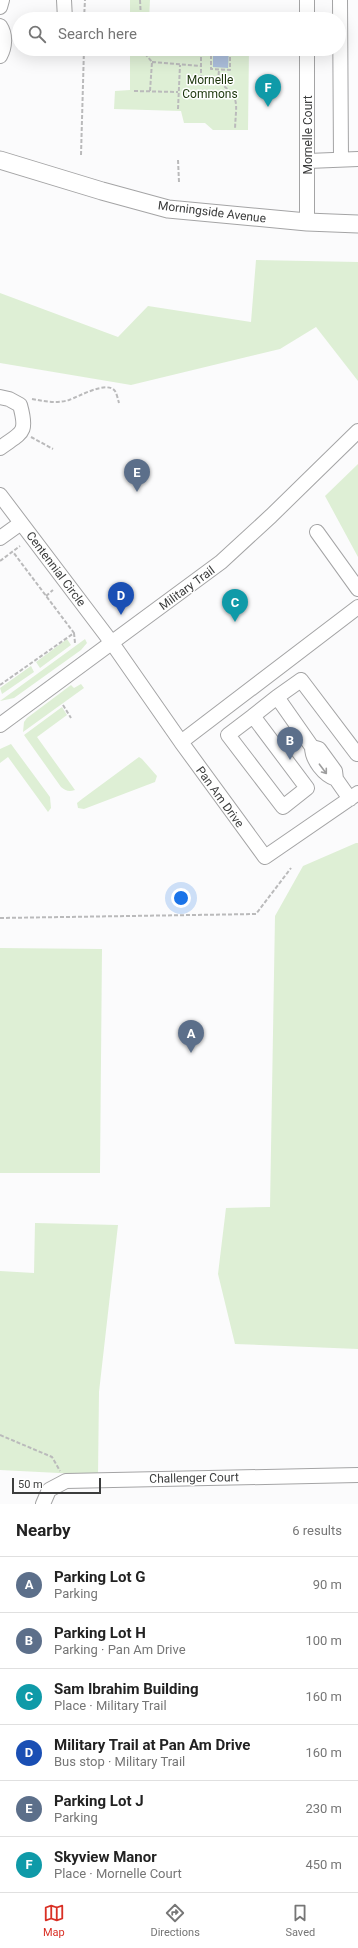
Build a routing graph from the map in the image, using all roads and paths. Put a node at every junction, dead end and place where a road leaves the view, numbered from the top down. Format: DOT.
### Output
graph roads {
  1 [pos="2,0"];
  2 [pos="64,0"];
  3 [pos="85,0"];
  4 [pos="140,0"];
  5 [pos="307,0"];
  6 [pos="340,0"];
  7 [pos="0,7"];
  8 [pos="65,12"];
  9 [pos="84,12"];
  10 [pos="141,12"];
  11 [pos="307,12"];
  12 [pos="340,12"];
  13 [pos="0,26"];
  14 [pos="0,56"];
  15 [pos="84,56"];
  16 [pos="147,56"];
  17 [pos="201,56"];
  18 [pos="211,56"];
  19 [pos="230,56"];
  20 [pos="307,56"];
  21 [pos="340,56"];
  22 [pos="152,62"];
  23 [pos="180,65"];
  24 [pos="201,66"];
  25 [pos="219,70"];
  26 [pos="218,80"];
  27 [pos="134,91"];
  28 [pos="150,91"];
  29 [pos="178,92"];
  30 [pos="178,109"];
  31 [pos="235,129"];
  32 [pos="81,154"];
  33 [pos="341,159"];
  34 [pos="358,159"];
  35 [pos="0,160"];
  36 [pos="178,160"];
  37 [pos="308,161"];
  38 [pos="179,182"];
  39 [pos="307,222"];
  40 [pos="358,224"];
  41 [pos="0,397"];
  42 [pos="28,399"];
  43 [pos="119,403"];
  44 [pos="358,431"];
  45 [pos="30,437"];
  46 [pos="0,448"];
  47 [pos="53,449"];
  48 [pos="0,495"];
  49 [pos="20,523"];
  50 [pos="317,532"];
  51 [pos="0,538"];
  52 [pos="20,546"];
  53 [pos="13,552"];
  54 [pos="0,561"];
  55 [pos="358,589"];
  56 [pos="53,590"];
  57 [pos="46,596"];
  58 [pos="358,607"];
  59 [pos="74,633"];
  60 [pos="75,643"];
  61 [pos="112,643"];
  62 [pos="0,685"];
  63 [pos="277,697"];
  64 [pos="62,705"];
  65 [pos="253,716"];
  66 [pos="71,718"];
  67 [pos="0,725"];
  68 [pos="181,742"];
  69 [pos="357,754"];
  70 [pos="354,796"];
  71 [pos="290,868"];
  72 [pos="0,918"];
  73 [pos="0,1435"];
  74 [pos="358,1475"];
  75 [pos="66,1481"];
  76 [pos="43,1504"];
  1 -- 7 [label="street"];
  2 -- 8 [label="street"];
  3 -- 9 [label="path"];
  4 -- 10 [label="path"];
  5 -- 11 [label="street"];
  6 -- 12 [label="street"];
  13 -- 14 [label="street"];
  15 -- 32 [label="path"];
  16 -- 22 [label="path"];
  17 -- 24 [label="path"];
  18 -- 25 [label="path"];
  19 -- 25 [label="path"];
  20 -- 37 [label="street, Mornelle Court"];
  21 -- 33 [label="street"];
  22 -- 23 [label="path"];
  22 -- 28 [label="path"];
  23 -- 24 [label="path"];
  23 -- 29 [label="path"];
  24 -- 26 [label="path"];
  25 -- 26 [label="path"];
  26 -- 31 [label="path"];
  27 -- 28 [label="path"];
  28 -- 29 [label="path"];
  29 -- 30 [label="path"];
  33 -- 34 [label="street"];
  33 -- 37 [label="street"];
  35 -- 39 [label="main road, Morningside Avenue"];
  36 -- 38 [label="path"];
  37 -- 39 [label="street, Mornelle Court"];
  39 -- 40 [label="main road, Morningside Avenue"];
  41 -- 46 [label="street"];
  42 -- 43 [label="path"];
  44 -- 61 [label="street, Military Trail"];
  45 -- 47 [label="path"];
  48 -- 49 [label="street, Centennial Circle"];
  49 -- 51 [label="street"];
  49 -- 61 [label="street, Centennial Circle"];
  50 -- 55 [label="street"];
  52 -- 53 [label="path"];
  53 -- 54 [label="path"];
  53 -- 57 [label="path"];
  56 -- 57 [label="path"];
  57 -- 59 [label="path"];
  58 -- 68 [label="street"];
  59 -- 60 [label="path"];
  59 -- 62 [label="path"];
  61 -- 67 [label="street, Military Trail"];
  61 -- 68 [label="street, Pan Am Drive"];
  63 -- 65 [label="street"];
  63 -- 69 [label="street"];
  63 -- 70 [label="street"];
  64 -- 66 [label="path"];
  65 -- 65 [label="street"];
  68 -- 70 [label="street, Pan Am Drive"];
  71 -- 72 [label="path"];
  73 -- 75 [label="path"];
  74 -- 75 [label="street, Challenger Court"];
  75 -- 76 [label="street, Challenger Court"];
}
